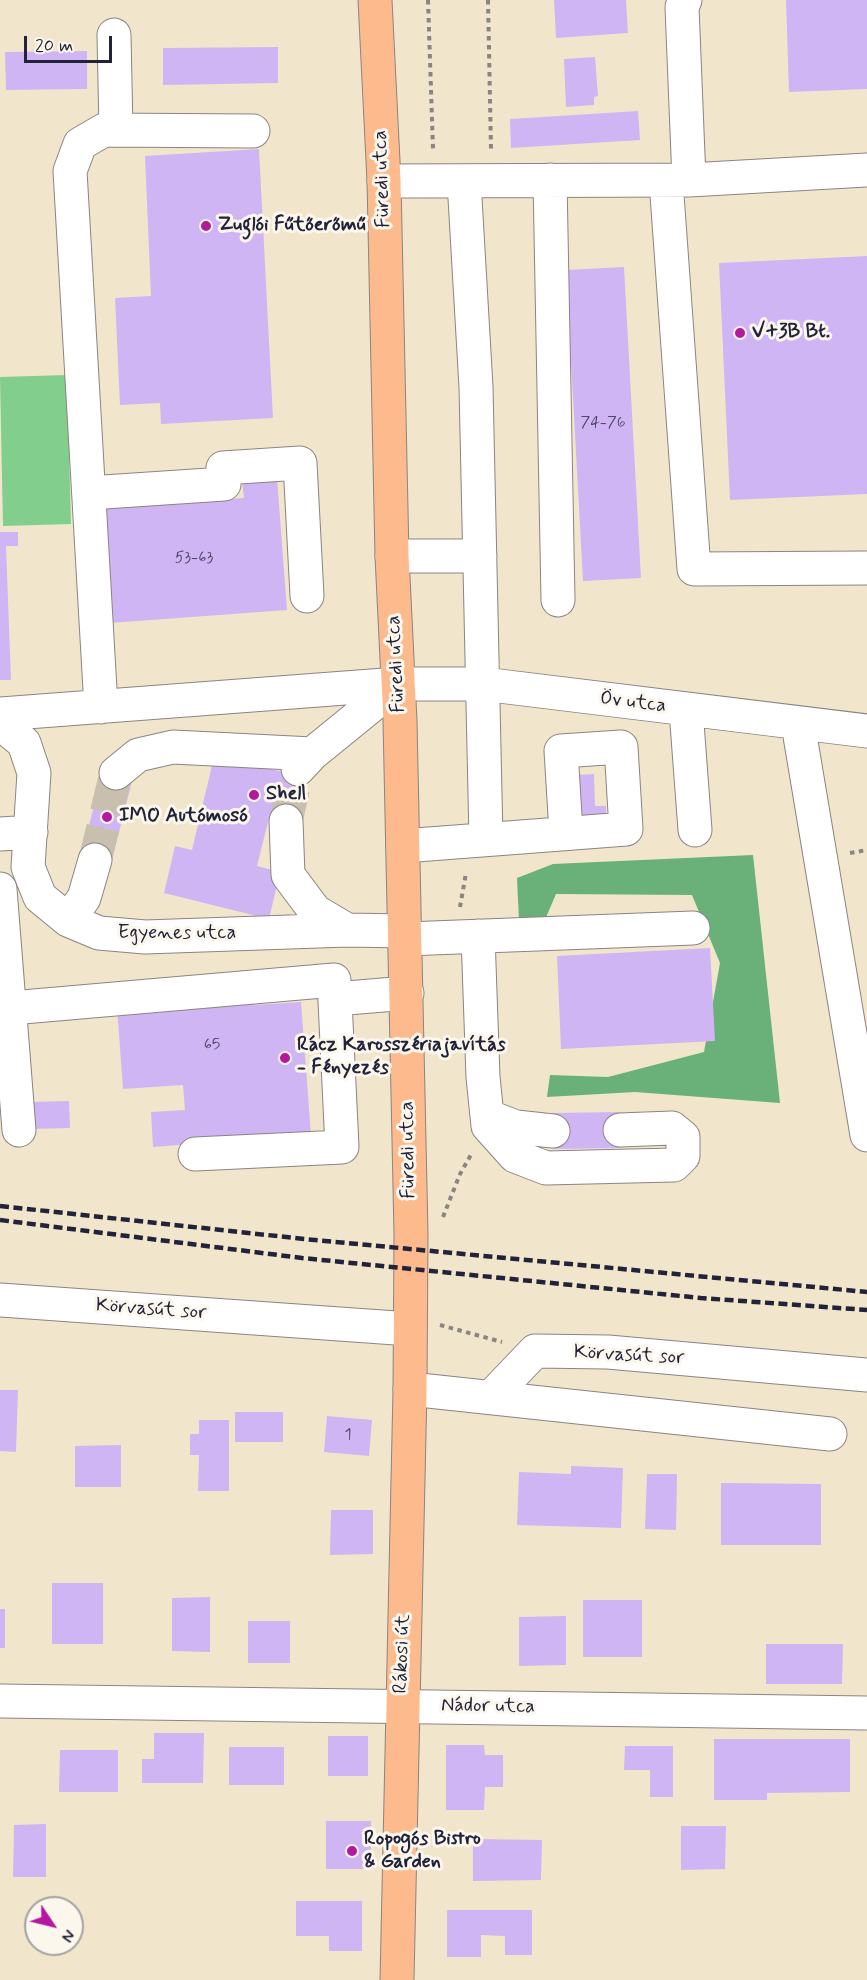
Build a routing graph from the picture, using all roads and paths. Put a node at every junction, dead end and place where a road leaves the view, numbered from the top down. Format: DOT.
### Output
graph roads {
  1 [pos="375,0"];
  2 [pos="428,0"];
  3 [pos="488,0"];
  4 [pos="685,0"];
  5 [pos="114,35"];
  6 [pos="116,130"];
  7 [pos="253,130"];
  8 [pos="867,170"];
  9 [pos="550,180"];
  10 [pos="677,180"];
  11 [pos="384,181"];
  12 [pos="464,181"];
  13 [pos="89,493"];
  14 [pos="392,556"];
  15 [pos="480,556"];
  16 [pos="867,568"];
  17 [pos="307,596"];
  18 [pos="558,600"];
  19 [pos="398,684"];
  20 [pos="483,684"];
  21 [pos="100,706"];
  22 [pos="687,710"];
  23 [pos="0,714"];
  24 [pos="0,723"];
  25 [pos="798,724"];
  26 [pos="867,731"];
  27 [pos="116,773"];
  28 [pos="286,821"];
  29 [pos="695,830"];
  30 [pos="566,832"];
  31 [pos="15,833"];
  32 [pos="479,840"];
  33 [pos="404,846"];
  34 [pos="95,860"];
  35 [pos="0,889"];
  36 [pos="68,920"];
  37 [pos="693,928"];
  38 [pos="347,930"];
  39 [pos="405,935"];
  40 [pos="466,937"];
  41 [pos="406,993"];
  42 [pos="335,999"];
  43 [pos="11,1008"];
  44 [pos="488,1121"];
  45 [pos="19,1130"];
  46 [pos="620,1130"];
  47 [pos="553,1131"];
  48 [pos="867,1135"];
  49 [pos="195,1154"];
  50 [pos="411,1234"];
  51 [pos="0,1300"];
  52 [pos="410,1323"];
  53 [pos="535,1351"];
  54 [pos="867,1375"];
  55 [pos="410,1389"];
  56 [pos="492,1396"];
  57 [pos="830,1434"];
  58 [pos="0,1701"];
  59 [pos="402,1705"];
  60 [pos="867,1713"];
  61 [pos="397,1980"];
  1 -- 11 [label="main road, Füredi utca"];
  2 -- 12 [label="path"];
  3 -- 12 [label="path"];
  4 -- 10 [label="street"];
  5 -- 6 [label="street"];
  6 -- 7 [label="street"];
  6 -- 13 [label="street"];
  8 -- 10 [label="street"];
  9 -- 10 [label="street"];
  9 -- 12 [label="street"];
  9 -- 18 [label="street"];
  10 -- 16 [label="street"];
  11 -- 12 [label="street"];
  11 -- 14 [label="main road, Füredi utca"];
  12 -- 15 [label="street"];
  13 -- 17 [label="street"];
  13 -- 21 [label="street"];
  14 -- 15 [label="street"];
  14 -- 19 [label="main road, Füredi utca"];
  15 -- 20 [label="street"];
  19 -- 20 [label="street, Öv utca"];
  19 -- 21 [label="street"];
  19 -- 27 [label="street"];
  19 -- 33 [label="main road, Füredi utca"];
  20 -- 22 [label="street, Öv utca"];
  20 -- 32 [label="street"];
  21 -- 23 [label="street"];
  22 -- 25 [label="street, Öv utca"];
  22 -- 29 [label="street"];
  24 -- 31 [label="street, Egyenes utca"];
  25 -- 26 [label="street, Öv utca"];
  25 -- 48 [label="street"];
  28 -- 38 [label="street"];
  30 -- 32 [label="street"];
  31 -- 36 [label="street, Egyenes utca"];
  32 -- 33 [label="street"];
  32 -- 40 [label="path"];
  33 -- 39 [label="main road, Füredi utca"];
  34 -- 36 [label="street"];
  35 -- 43 [label="street"];
  36 -- 38 [label="street, Egyenes utca"];
  37 -- 40 [label="street, Egyenes utca"];
  38 -- 39 [label="street, Egyenes utca"];
  39 -- 40 [label="street, Egyenes utca"];
  39 -- 41 [label="main road, Füredi utca"];
  40 -- 44 [label="street"];
  41 -- 42 [label="street"];
  41 -- 50 [label="main road, Füredi utca"];
  42 -- 43 [label="street"];
  42 -- 49 [label="street"];
  43 -- 45 [label="street"];
  44 -- 46 [label="street"];
  44 -- 47 [label="street"];
  44 -- 50 [label="path"];
  50 -- 52 [label="main road, Füredi utca"];
  51 -- 52 [label="street, Körvasút sor"];
  52 -- 53 [label="path"];
  52 -- 55 [label="main road, Rákosi út"];
  53 -- 54 [label="street, Körvasút sor"];
  53 -- 56 [label="street"];
  55 -- 56 [label="street"];
  55 -- 59 [label="main road, Rákosi út"];
  56 -- 57 [label="street"];
  58 -- 59 [label="street, Nádor utca"];
  59 -- 60 [label="street, Nádor utca"];
  59 -- 61 [label="main road, Rákosi út"];
}
